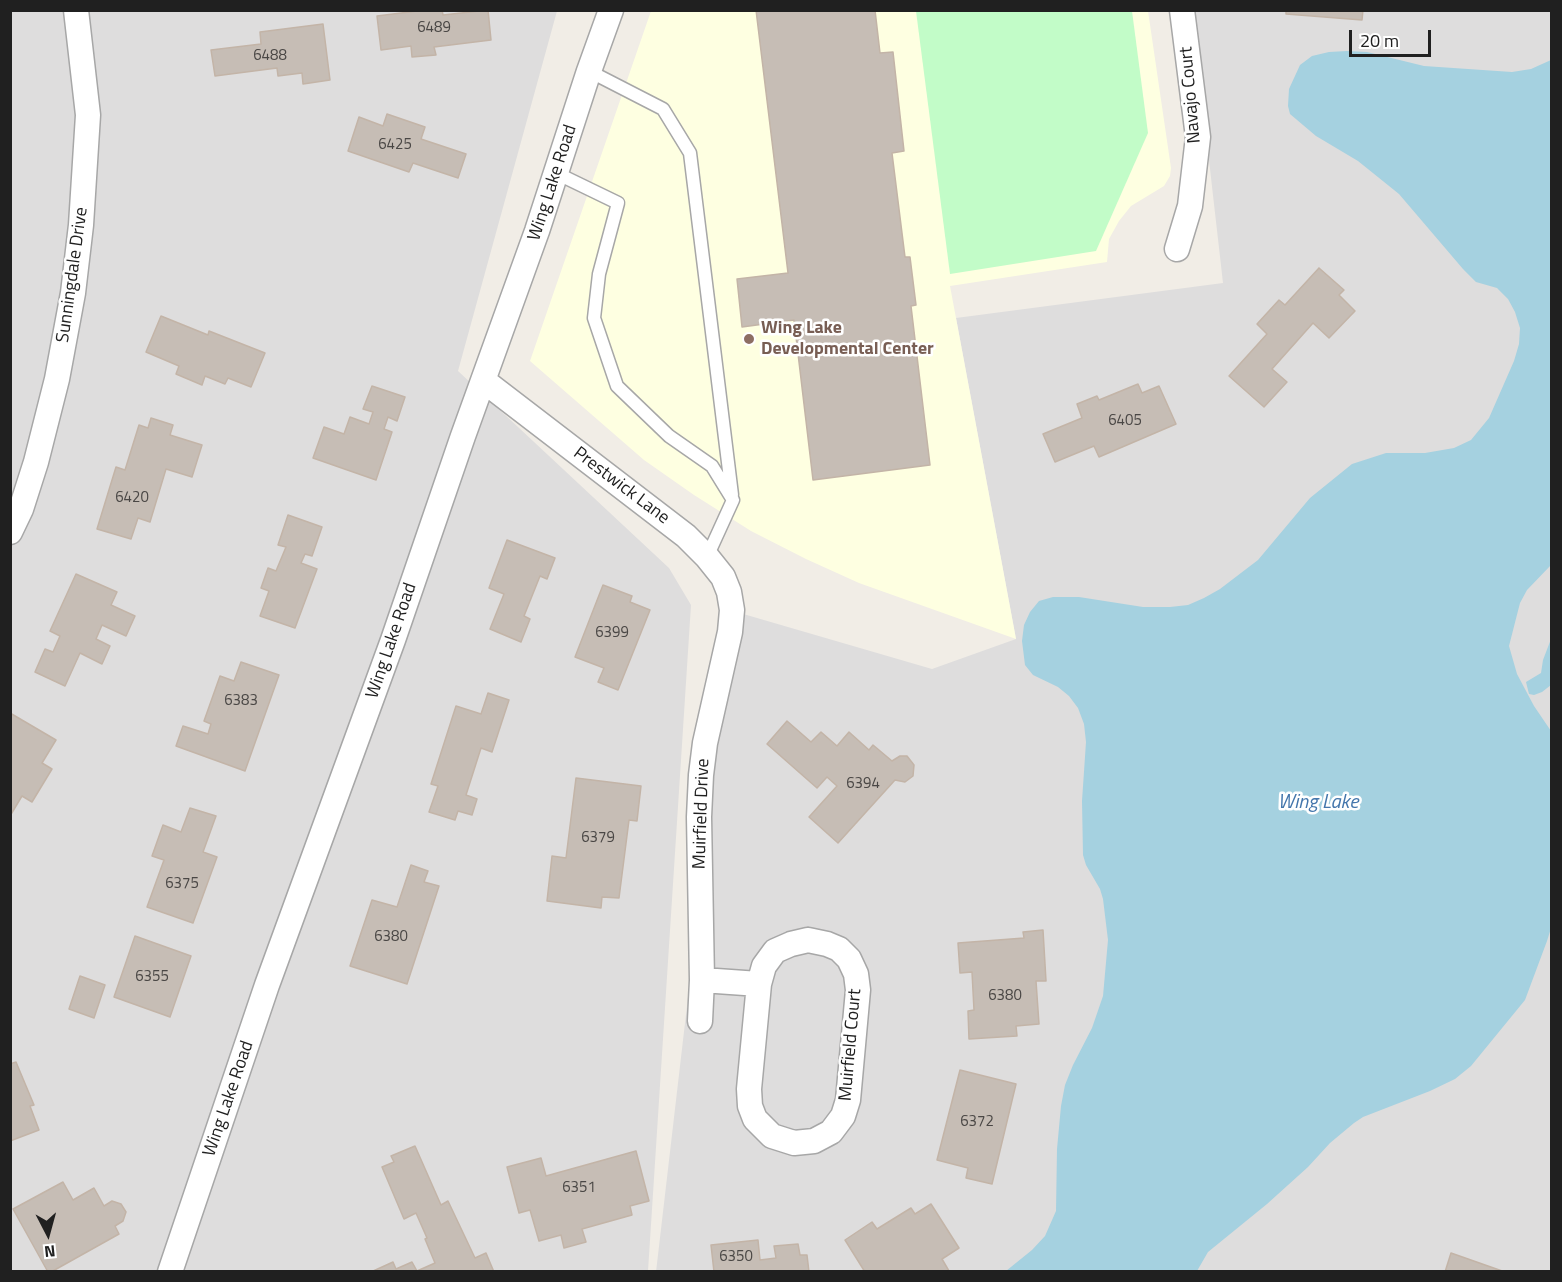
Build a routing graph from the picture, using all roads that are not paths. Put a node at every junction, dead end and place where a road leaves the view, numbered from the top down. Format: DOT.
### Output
graph roads {
  1 [pos="76,10"];
  2 [pos="611,10"];
  3 [pos="1182,10"];
  4 [pos="589,71"];
  5 [pos="556,173"];
  6 [pos="1177,249"];
  7 [pos="484,381"];
  8 [pos="733,500"];
  9 [pos="10,532"];
  10 [pos="707,557"];
  11 [pos="732,610"];
  12 [pos="702,980"];
  13 [pos="759,984"];
  14 [pos="700,1021"];
  15 [pos="170,1272"];
  1 -- 9 [label="street, Sunningdale Drive"];
  2 -- 4 [label="street, Wing Lake Road"];
  3 -- 6 [label="street, Navajo Court"];
  4 -- 5 [label="street, Wing Lake Road"];
  4 -- 8 [label="lane"];
  5 -- 7 [label="street, Wing Lake Road"];
  5 -- 8 [label="lane"];
  7 -- 10 [label="street, Prestwick Lane"];
  7 -- 15 [label="street, Wing Lake Road"];
  8 -- 10 [label="lane"];
  10 -- 11 [label="street, Prestwick Lane"];
  11 -- 12 [label="street, Muirfield Drive"];
  12 -- 13 [label="street"];
  12 -- 14 [label="street, Muirfield Drive"];
  13 -- 13 [label="street, Muirfield Court"];
}
